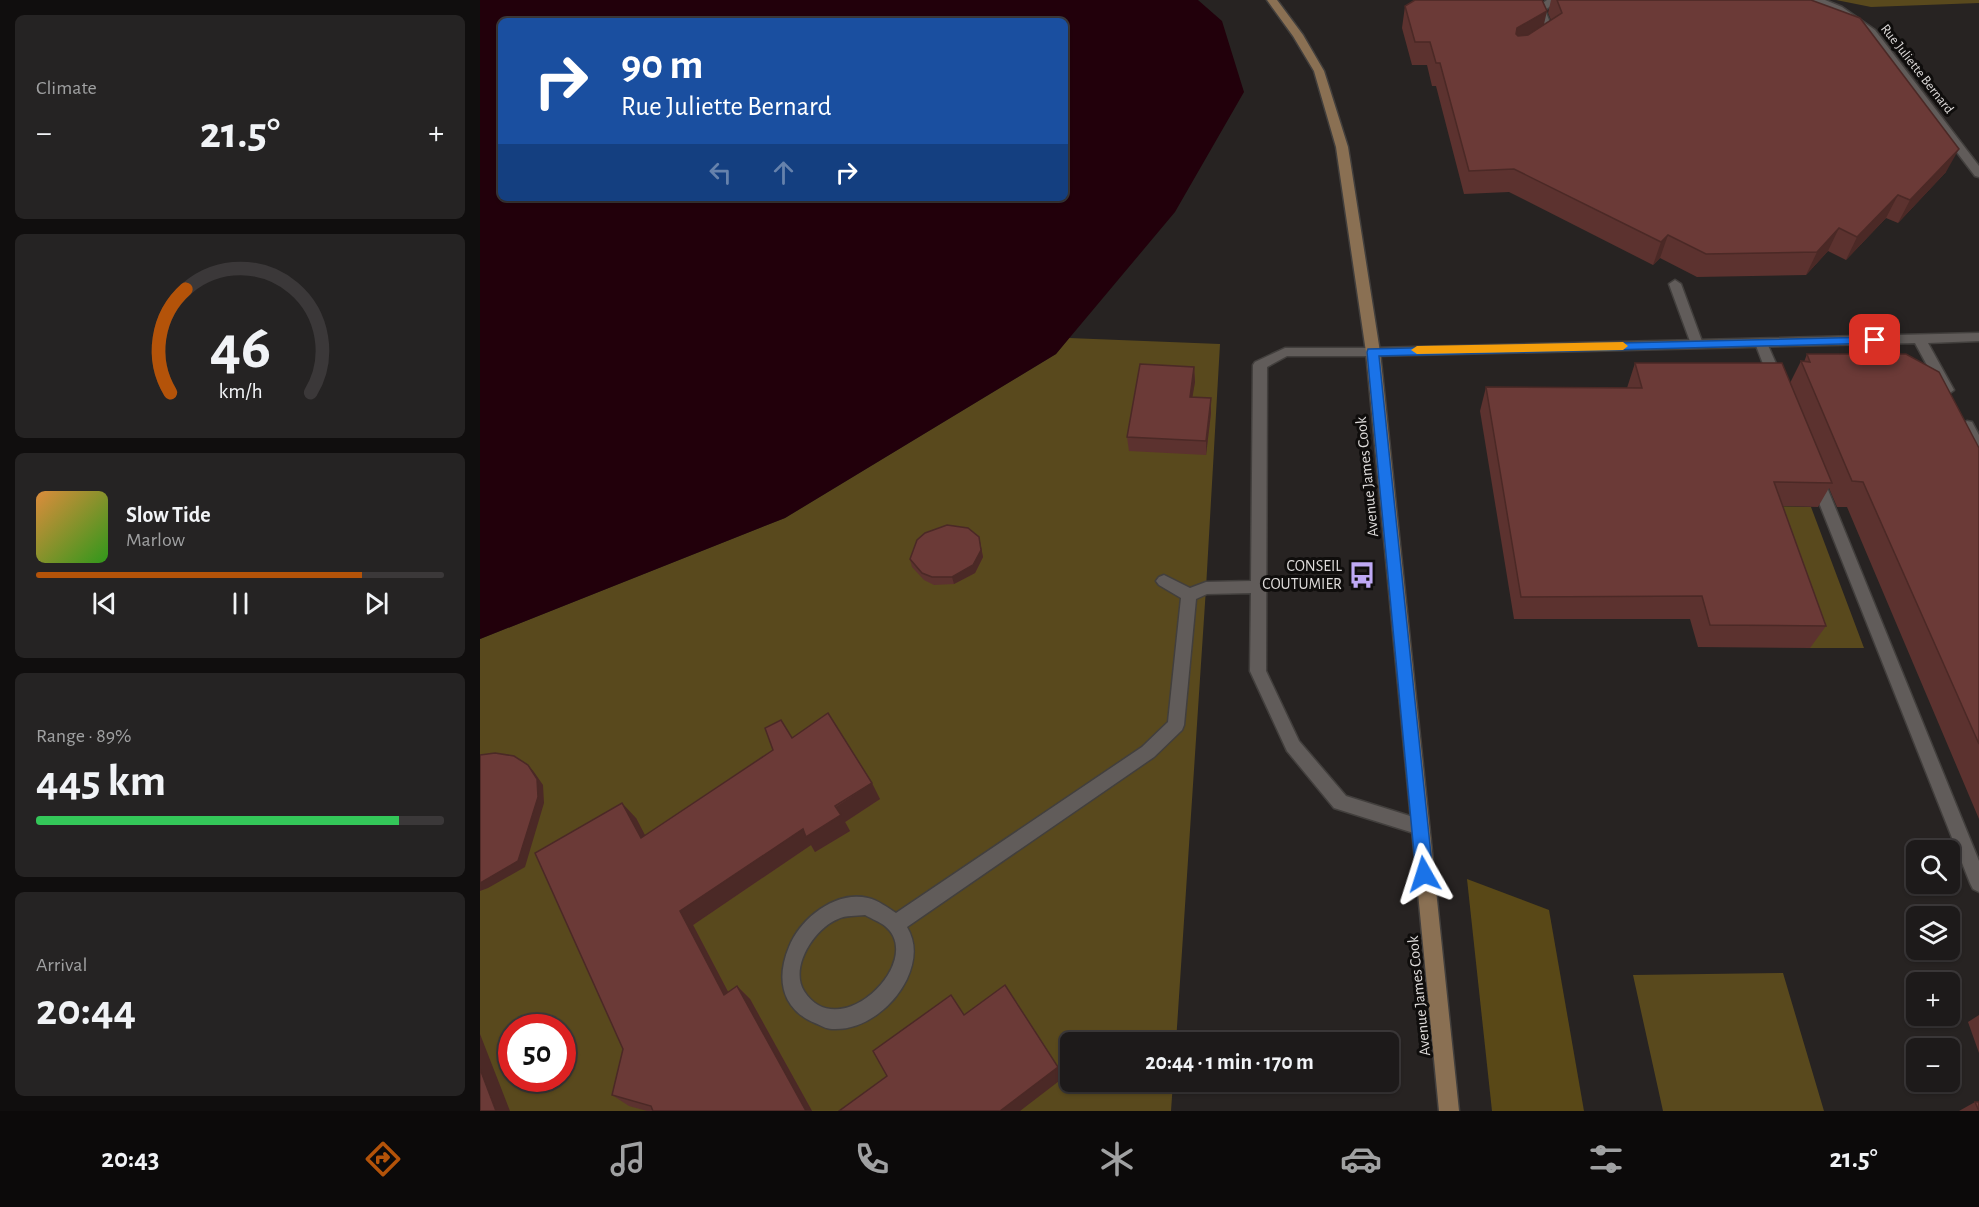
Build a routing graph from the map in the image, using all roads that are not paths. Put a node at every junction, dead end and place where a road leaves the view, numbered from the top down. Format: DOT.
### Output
graph roads {
  1 [pos="1272,0"];
  2 [pos="1554,0"];
  3 [pos="1816,0"];
  4 [pos="1534,45"];
  5 [pos="1979,174"];
  6 [pos="1675,285"];
  7 [pos="1979,337"];
  8 [pos="1920,339"];
  9 [pos="1761,343"];
  10 [pos="1697,344"];
  11 [pos="1372,352"];
  12 [pos="1783,397"];
  13 [pos="1952,399"];
  14 [pos="1963,418"];
  15 [pos="1979,448"];
  16 [pos="1810,462"];
  17 [pos="1164,581"];
  18 [pos="1257,587"];
  19 [pos="1189,595"];
  20 [pos="1420,827"];
  21 [pos="1979,883"];
  22 [pos="897,923"];
  23 [pos="1449,1111"];
  1 -- 11 [label="main road, Avenue James Cook"];
  2 -- 4 [label="street"];
  3 -- 5 [label="street, Rue Juliette Bernard"];
  6 -- 10 [label="street"];
  7 -- 8 [label="street"];
  8 -- 9 [label="street"];
  8 -- 13 [label="street"];
  9 -- 10 [label="street"];
  9 -- 12 [label="street"];
  10 -- 11 [label="street"];
  11 -- 18 [label="street"];
  11 -- 20 [label="main road, Avenue James Cook"];
  14 -- 15 [label="street"];
  16 -- 21 [label="street"];
  17 -- 19 [label="street"];
  18 -- 19 [label="street"];
  18 -- 20 [label="street"];
  19 -- 22 [label="street"];
  20 -- 23 [label="main road, Avenue James Cook"];
  22 -- 22 [label="street"];
}
